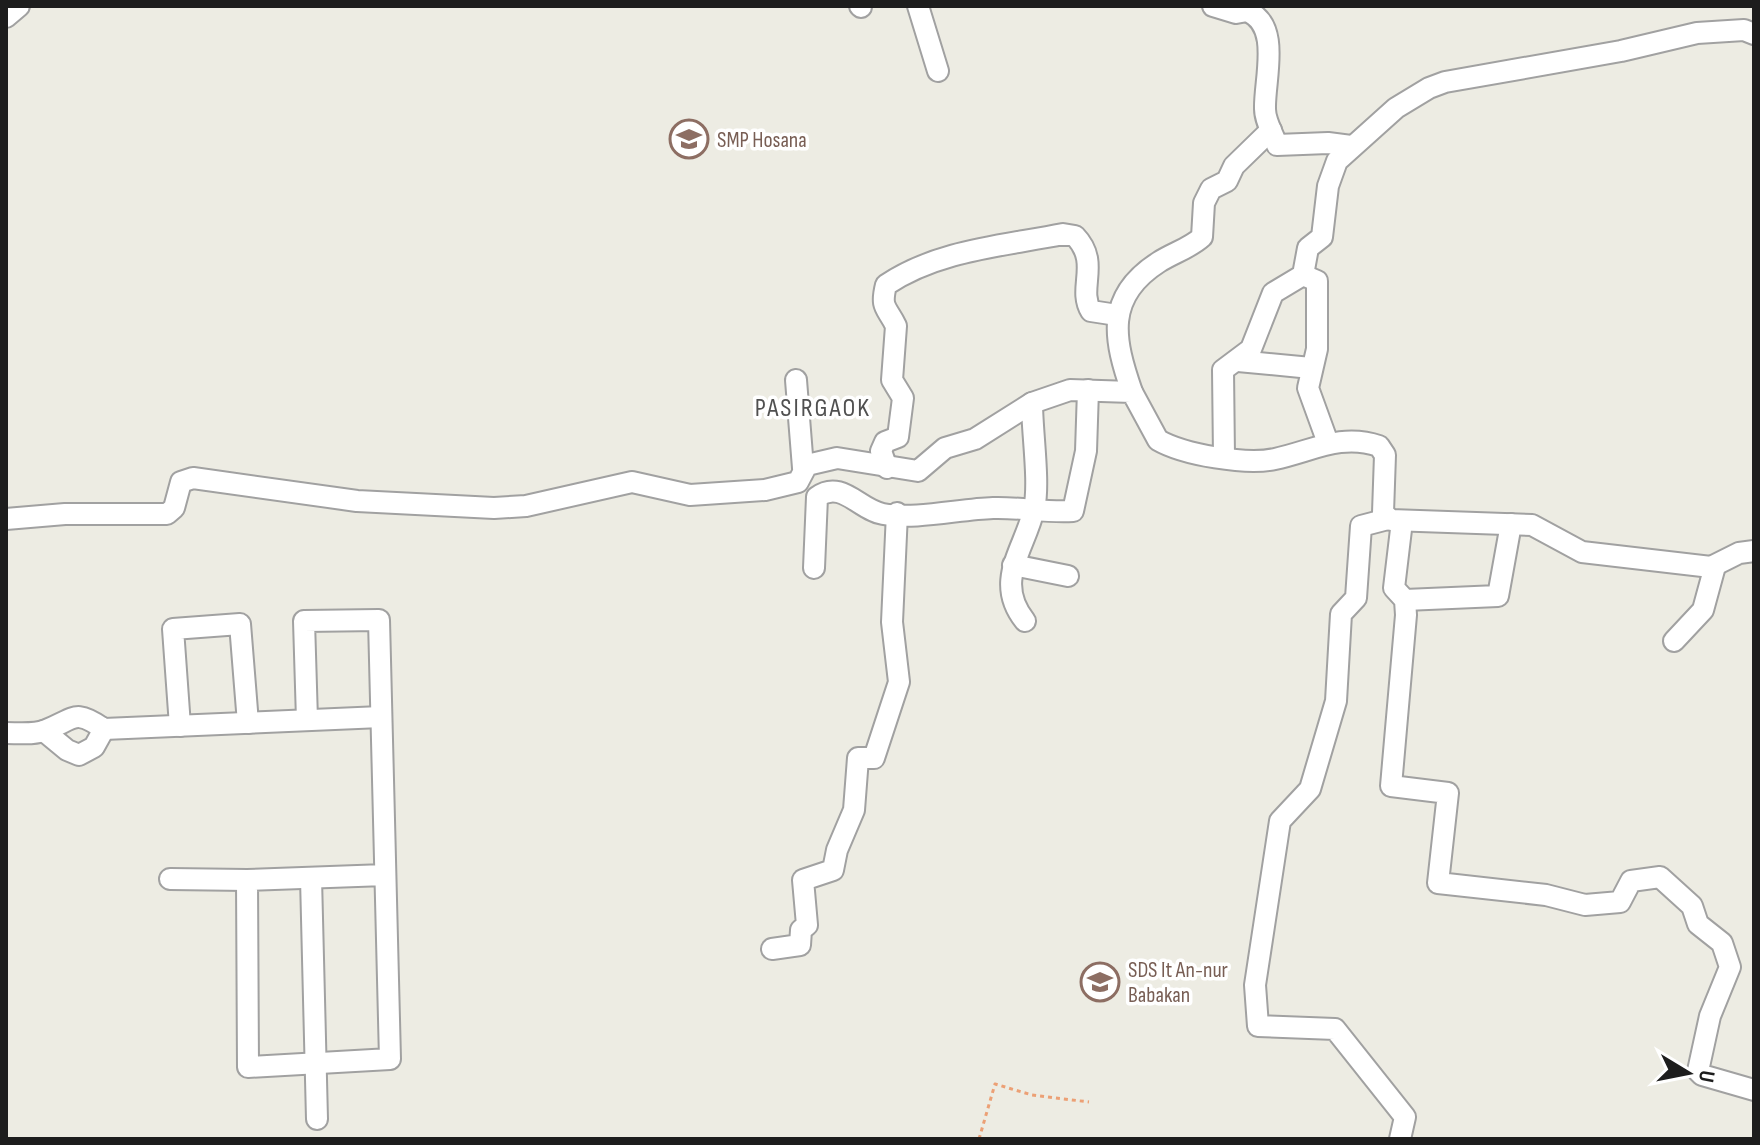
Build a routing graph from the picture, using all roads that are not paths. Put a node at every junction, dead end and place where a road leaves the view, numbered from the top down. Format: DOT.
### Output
graph roads {
  1 [pos="19,6"];
  2 [pos="918,6"];
  3 [pos="1213,6"];
  4 [pos="6,17"];
  5 [pos="1754,34"];
  6 [pos="938,71"];
  7 [pos="1271,130"];
  8 [pos="1351,146"];
  9 [pos="1303,275"];
  10 [pos="1117,315"];
  11 [pos="1238,361"];
  12 [pos="1311,368"];
  13 [pos="796,380"];
  14 [pos="1088,390"];
  15 [pos="1132,392"];
  16 [pos="1032,403"];
  17 [pos="1328,443"];
  18 [pos="1224,457"];
  19 [pos="803,468"];
  20 [pos="887,468"];
  21 [pos="1034,510"];
  22 [pos="897,513"];
  23 [pos="6,519"];
  24 [pos="1395,520"];
  25 [pos="1511,524"];
  26 [pos="1754,551"];
  27 [pos="1013,565"];
  28 [pos="1715,566"];
  29 [pos="814,568"];
  30 [pos="1068,576"];
  31 [pos="1405,600"];
  32 [pos="1025,621"];
  33 [pos="1674,641"];
  34 [pos="381,717"];
  35 [pos="307,720"];
  36 [pos="248,723"];
  37 [pos="180,726"];
  38 [pos="104,729"];
  39 [pos="44,731"];
  40 [pos="6,733"];
  41 [pos="385,875"];
  42 [pos="311,878"];
  43 [pos="170,879"];
  44 [pos="247,880"];
  45 [pos="772,949"];
  46 [pos="316,1064"];
  47 [pos="1754,1090"];
  48 [pos="317,1119"];
  49 [pos="1400,1139"];
  1 -- 4 [label="street"];
  2 -- 6 [label="street"];
  3 -- 7 [label="street"];
  5 -- 8 [label="street"];
  7 -- 8 [label="street"];
  7 -- 10 [label="street"];
  8 -- 9 [label="street"];
  9 -- 11 [label="street"];
  9 -- 12 [label="street"];
  10 -- 15 [label="street"];
  10 -- 20 [label="street"];
  11 -- 12 [label="street"];
  11 -- 18 [label="street"];
  12 -- 17 [label="street"];
  13 -- 19 [label="street"];
  14 -- 15 [label="street"];
  14 -- 16 [label="street"];
  14 -- 21 [label="street"];
  15 -- 18 [label="street"];
  16 -- 20 [label="street"];
  16 -- 21 [label="street"];
  17 -- 18 [label="street"];
  17 -- 24 [label="street"];
  19 -- 20 [label="street"];
  19 -- 23 [label="street"];
  21 -- 22 [label="street"];
  21 -- 27 [label="street"];
  22 -- 29 [label="street"];
  22 -- 45 [label="street"];
  24 -- 25 [label="street"];
  24 -- 31 [label="street"];
  24 -- 49 [label="street"];
  25 -- 28 [label="street"];
  25 -- 31 [label="street"];
  26 -- 28 [label="street"];
  27 -- 30 [label="street"];
  27 -- 32 [label="street"];
  28 -- 33 [label="street"];
  31 -- 47 [label="street"];
  34 -- 35 [label="street"];
  34 -- 35 [label="street"];
  34 -- 41 [label="street"];
  35 -- 36 [label="street"];
  36 -- 37 [label="street"];
  36 -- 37 [label="street"];
  37 -- 38 [label="street"];
  38 -- 39 [label="street"];
  38 -- 39 [label="street"];
  39 -- 40 [label="street"];
  41 -- 42 [label="street"];
  41 -- 46 [label="street"];
  42 -- 44 [label="street"];
  42 -- 46 [label="street"];
  43 -- 44 [label="street"];
  44 -- 46 [label="street"];
  46 -- 48 [label="street"];
}
